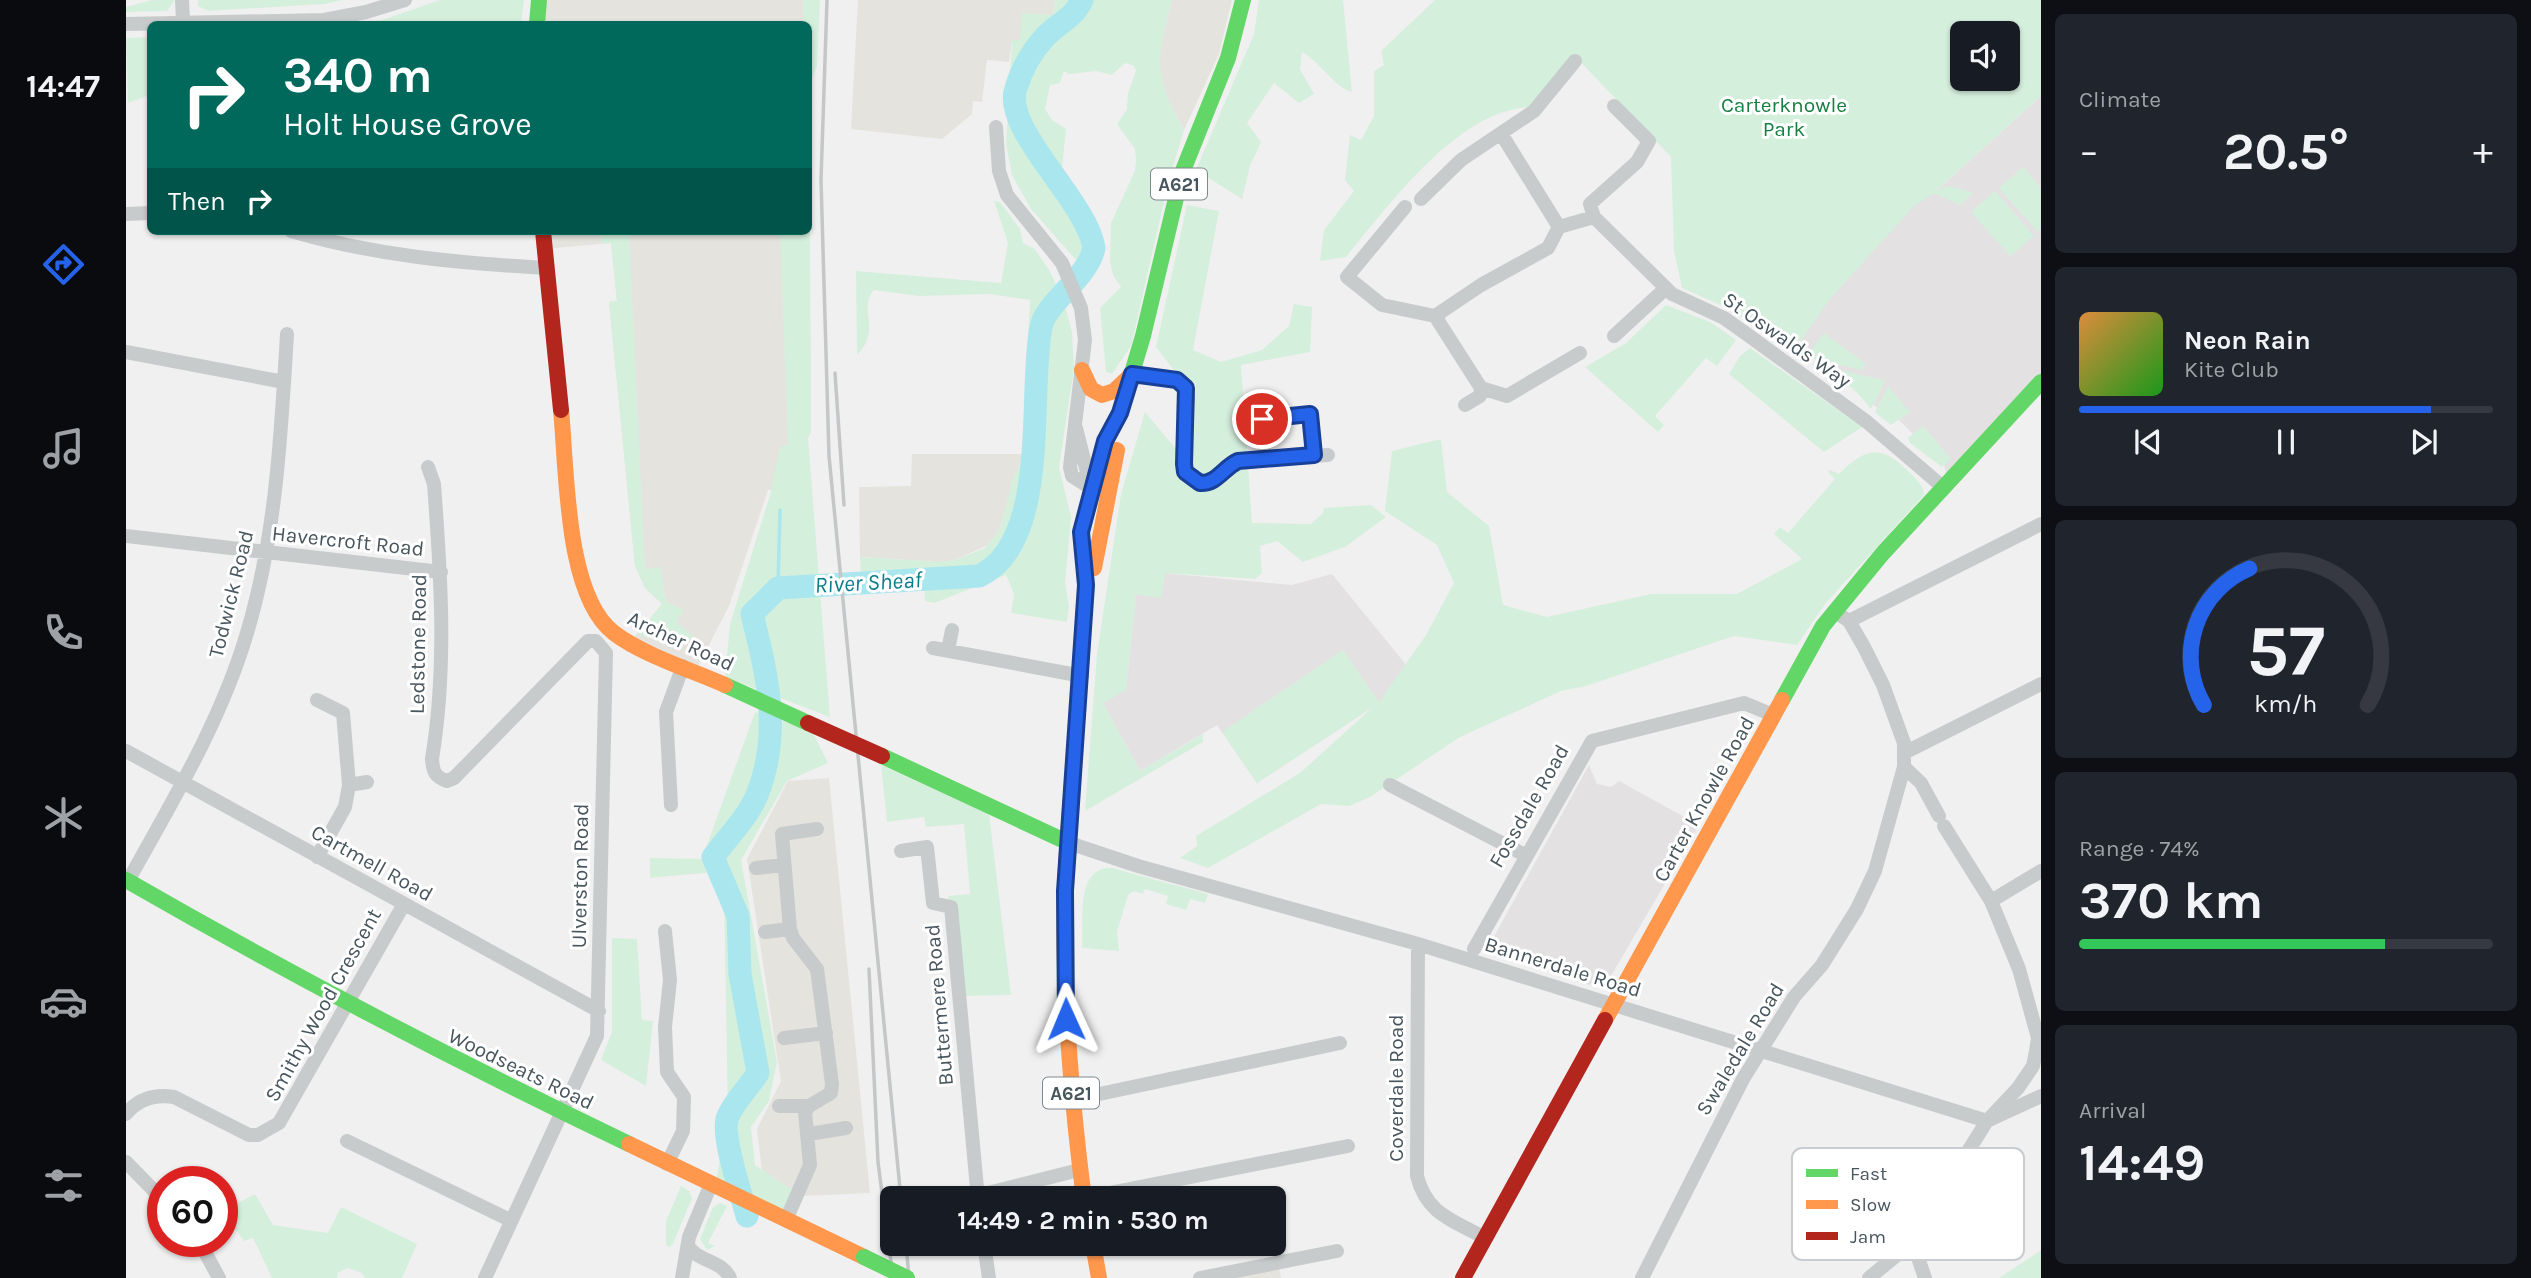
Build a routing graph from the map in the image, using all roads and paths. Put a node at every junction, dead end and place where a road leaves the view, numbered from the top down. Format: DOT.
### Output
graph roads {
  1 [pos="182,0"];
  2 [pos="405,0"];
  3 [pos="540,0"];
  4 [pos="1243,0"];
  5 [pos="183,21"];
  6 [pos="254,21"];
  7 [pos="537,21"];
  8 [pos="147,23"];
  9 [pos="126,24"];
  10 [pos="1575,61"];
  11 [pos="1614,106"];
  12 [pos="996,127"];
  13 [pos="1502,135"];
  14 [pos="1421,199"];
  15 [pos="1405,207"];
  16 [pos="147,213"];
  17 [pos="126,214"];
  18 [pos="1594,217"];
  19 [pos="1559,227"];
  20 [pos="307,235"];
  21 [pos="543,235"];
  22 [pos="546,268"];
  23 [pos="1666,288"];
  24 [pos="1435,316"];
  25 [pos="286,334"];
  26 [pos="1614,336"];
  27 [pos="126,352"];
  28 [pos="1580,353"];
  29 [pos="1082,370"];
  30 [pos="1132,374"];
  31 [pos="284,382"];
  32 [pos="2041,382"];
  33 [pos="1481,388"];
  34 [pos="1465,405"];
  35 [pos="1120,413"];
  36 [pos="1262,419"];
  37 [pos="1115,458"];
  38 [pos="428,467"];
  39 [pos="1110,480"];
  40 [pos="1091,488"];
  41 [pos="1944,488"];
  42 [pos="1103,517"];
  43 [pos="2041,524"];
  44 [pos="126,536"];
  45 [pos="265,553"];
  46 [pos="1094,568"];
  47 [pos="441,572"];
  48 [pos="1086,585"];
  49 [pos="1834,611"];
  50 [pos="1849,621"];
  51 [pos="952,630"];
  52 [pos="592,640"];
  53 [pos="933,648"];
  54 [pos="948,650"];
  55 [pos="683,666"];
  56 [pos="1082,676"];
  57 [pos="2041,684"];
  58 [pos="317,700"];
  59 [pos="1773,715"];
  60 [pos="126,751"];
  61 [pos="1905,759"];
  62 [pos="366,782"];
  63 [pos="183,783"];
  64 [pos="349,785"];
  65 [pos="1390,785"];
  66 [pos="671,805"];
  67 [pos="817,829"];
  68 [pos="1069,843"];
  69 [pos="901,851"];
  70 [pos="1525,855"];
  71 [pos="317,857"];
  72 [pos="784,864"];
  73 [pos="756,868"];
  74 [pos="2041,871"];
  75 [pos="127,881"];
  76 [pos="1991,901"];
  77 [pos="404,904"];
  78 [pos="790,929"];
  79 [pos="664,932"];
  80 [pos="765,932"];
  81 [pos="1418,944"];
  82 [pos="1474,949"];
  83 [pos="348,1004"];
  84 [pos="1614,1006"];
  85 [pos="599,1011"];
  86 [pos="826,1032"];
  87 [pos="784,1038"];
  88 [pos="1340,1043"];
  89 [pos="1759,1052"];
  90 [pos="2037,1070"];
  91 [pos="2041,1096"];
  92 [pos="1071,1100"];
  93 [pos="809,1105"];
  94 [pos="779,1106"];
  95 [pos="560,1112"];
  96 [pos="126,1114"];
  97 [pos="1987,1121"];
  98 [pos="846,1128"];
  99 [pos="809,1134"];
  100 [pos="348,1141"];
  101 [pos="1348,1146"];
  102 [pos="1969,1148"];
  103 [pos="126,1162"];
  104 [pos="667,1164"];
  105 [pos="1079,1170"];
  106 [pos="147,1184"];
  107 [pos="713,1185"];
  108 [pos="972,1186"];
  109 [pos="1018,1186"];
  110 [pos="1082,1186"];
  111 [pos="1145,1186"];
  112 [pos="510,1220"];
  113 [pos="786,1220"];
  114 [pos="1485,1238"];
  115 [pos="688,1246"];
  116 [pos="1337,1251"];
  117 [pos="986,1256"];
  118 [pos="1095,1256"];
  119 [pos="208,1257"];
  120 [pos="1889,1260"];
  121 [pos="1919,1260"];
  122 [pos="219,1278"];
  123 [pos="485,1278"];
  124 [pos="682,1278"];
  125 [pos="730,1278"];
  126 [pos="907,1278"];
  127 [pos="989,1278"];
  128 [pos="1099,1278"];
  129 [pos="1200,1278"];
  130 [pos="1463,1278"];
  131 [pos="1642,1278"];
  132 [pos="1869,1278"];
  133 [pos="1925,1278"];
  1 -- 5 [label="street"];
  2 -- 6 [label="street"];
  3 -- 7 [label="street"];
  4 -- 30 [label="street, A621"];
  8 -- 9 [label="street"];
  10 -- 13 [label="street"];
  11 -- 18 [label="street"];
  12 -- 29 [label="street"];
  13 -- 14 [label="street"];
  13 -- 19 [label="street"];
  15 -- 24 [label="street"];
  16 -- 17 [label="street"];
  18 -- 19 [label="street"];
  18 -- 23 [label="street, St Oswalds Way"];
  19 -- 24 [label="street"];
  20 -- 22 [label="street"];
  21 -- 22 [label="street, Archer Road"];
  22 -- 55 [label="street, Archer Road"];
  23 -- 26 [label="street"];
  23 -- 41 [label="street, St Oswalds Way"];
  24 -- 33 [label="street"];
  25 -- 31 [label="street, Todwick Road"];
  27 -- 31 [label="street"];
  28 -- 33 [label="street"];
  29 -- 30 [label="street"];
  29 -- 40 [label="street"];
  30 -- 35 [label="street, A621"];
  30 -- 36 [label="street"];
  31 -- 45 [label="street, Todwick Road"];
  32 -- 41 [label="street, Carter Knowle Road"];
  33 -- 34 [label="street"];
  35 -- 37 [label="street, A621"];
  35 -- 40 [label="street, A621"];
  37 -- 39 [label="street, A621"];
  37 -- 46 [label="street, A621"];
  38 -- 47 [label="street, Ledstone Road"];
  39 -- 40 [label="street"];
  39 -- 42 [label="street, A621"];
  40 -- 42 [label="street"];
  40 -- 48 [label="street, A621"];
  41 -- 49 [label="street, Carter Knowle Road"];
  42 -- 46 [label="street, A621"];
  43 -- 50 [label="street"];
  44 -- 45 [label="street, Havercroft Road"];
  45 -- 47 [label="street, Havercroft Road"];
  45 -- 63 [label="street, Todwick Road"];
  46 -- 48 [label="street, A621"];
  47 -- 52 [label="street, Ledstone Road"];
  48 -- 56 [label="street, A621"];
  49 -- 50 [label="street"];
  49 -- 59 [label="street, Carter Knowle Road"];
  50 -- 61 [label="street"];
  51 -- 54 [label="street"];
  52 -- 85 [label="street, Ulverston Road"];
  53 -- 54 [label="street"];
  54 -- 56 [label="street"];
  55 -- 66 [label="street"];
  55 -- 68 [label="street, Archer Road, bridge"];
  56 -- 68 [label="street, A621"];
  57 -- 61 [label="street"];
  58 -- 64 [label="street"];
  59 -- 70 [label="street, Fossdale Road"];
  59 -- 84 [label="street, Carter Knowle Road"];
  60 -- 63 [label="street, Cartmell Road"];
  61 -- 76 [label="street"];
  61 -- 89 [label="street, Swaledale Road"];
  62 -- 64 [label="street"];
  63 -- 71 [label="street, Cartmell Road"];
  63 -- 75 [label="street, Todwick Road"];
  64 -- 71 [label="street"];
  65 -- 70 [label="street"];
  67 -- 72 [label="street"];
  68 -- 81 [label="street, Bannerdale Road"];
  68 -- 92 [label="street, A621"];
  69 -- 108 [label="street, Buttermere Road"];
  70 -- 82 [label="street, Fossdale Road"];
  71 -- 77 [label="street, Cartmell Road"];
  72 -- 73 [label="street"];
  72 -- 78 [label="street"];
  74 -- 76 [label="street"];
  75 -- 83 [label="street, Woodseats Road"];
  76 -- 90 [label="street"];
  77 -- 83 [label="street, Smithy Wood Crescent"];
  77 -- 85 [label="street, Cartmell Road"];
  78 -- 80 [label="street"];
  78 -- 86 [label="street"];
  79 -- 104 [label="street"];
  81 -- 84 [label="street, Bannerdale Road"];
  81 -- 114 [label="street, Coverdale Road"];
  83 -- 95 [label="street, Woodseats Road"];
  83 -- 96 [label="street, Smithy Wood Crescent"];
  84 -- 89 [label="street, Bannerdale Road"];
  84 -- 114 [label="street, Carter Knowle Road"];
  85 -- 95 [label="street, Ulverston Road"];
  86 -- 87 [label="street"];
  86 -- 93 [label="street"];
  88 -- 92 [label="street"];
  89 -- 97 [label="street, Bannerdale Road"];
  89 -- 131 [label="street, Swaledale Road"];
  90 -- 97 [label="street"];
  91 -- 97 [label="street"];
  92 -- 105 [label="street, A621"];
  93 -- 94 [label="street"];
  93 -- 99 [label="street"];
  95 -- 104 [label="street, Woodseats Road"];
  95 -- 112 [label="street, Ulverston Road"];
  97 -- 102 [label="street"];
  98 -- 99 [label="street"];
  99 -- 113 [label="street"];
  100 -- 112 [label="street"];
  101 -- 111 [label="street"];
  103 -- 106 [label="street"];
  104 -- 107 [label="street, Woodseats Road"];
  105 -- 109 [label="street"];
  105 -- 110 [label="street, A621"];
  107 -- 113 [label="street, Woodseats Road"];
  107 -- 115 [label="street"];
  112 -- 123 [label="street, Ulverston Road"];
  113 -- 126 [label="street, Woodseats Road, bridge"];
  114 -- 130 [label="street, Carter Knowle Road"];
  115 -- 124 [label="street"];
  115 -- 125 [label="street"];
  116 -- 129 [label="street"];
  117 -- 127 [label="street"];
  118 -- 128 [label="street"];
  119 -- 122 [label="street"];
  120 -- 132 [label="street"];
  121 -- 133 [label="street"];
}
